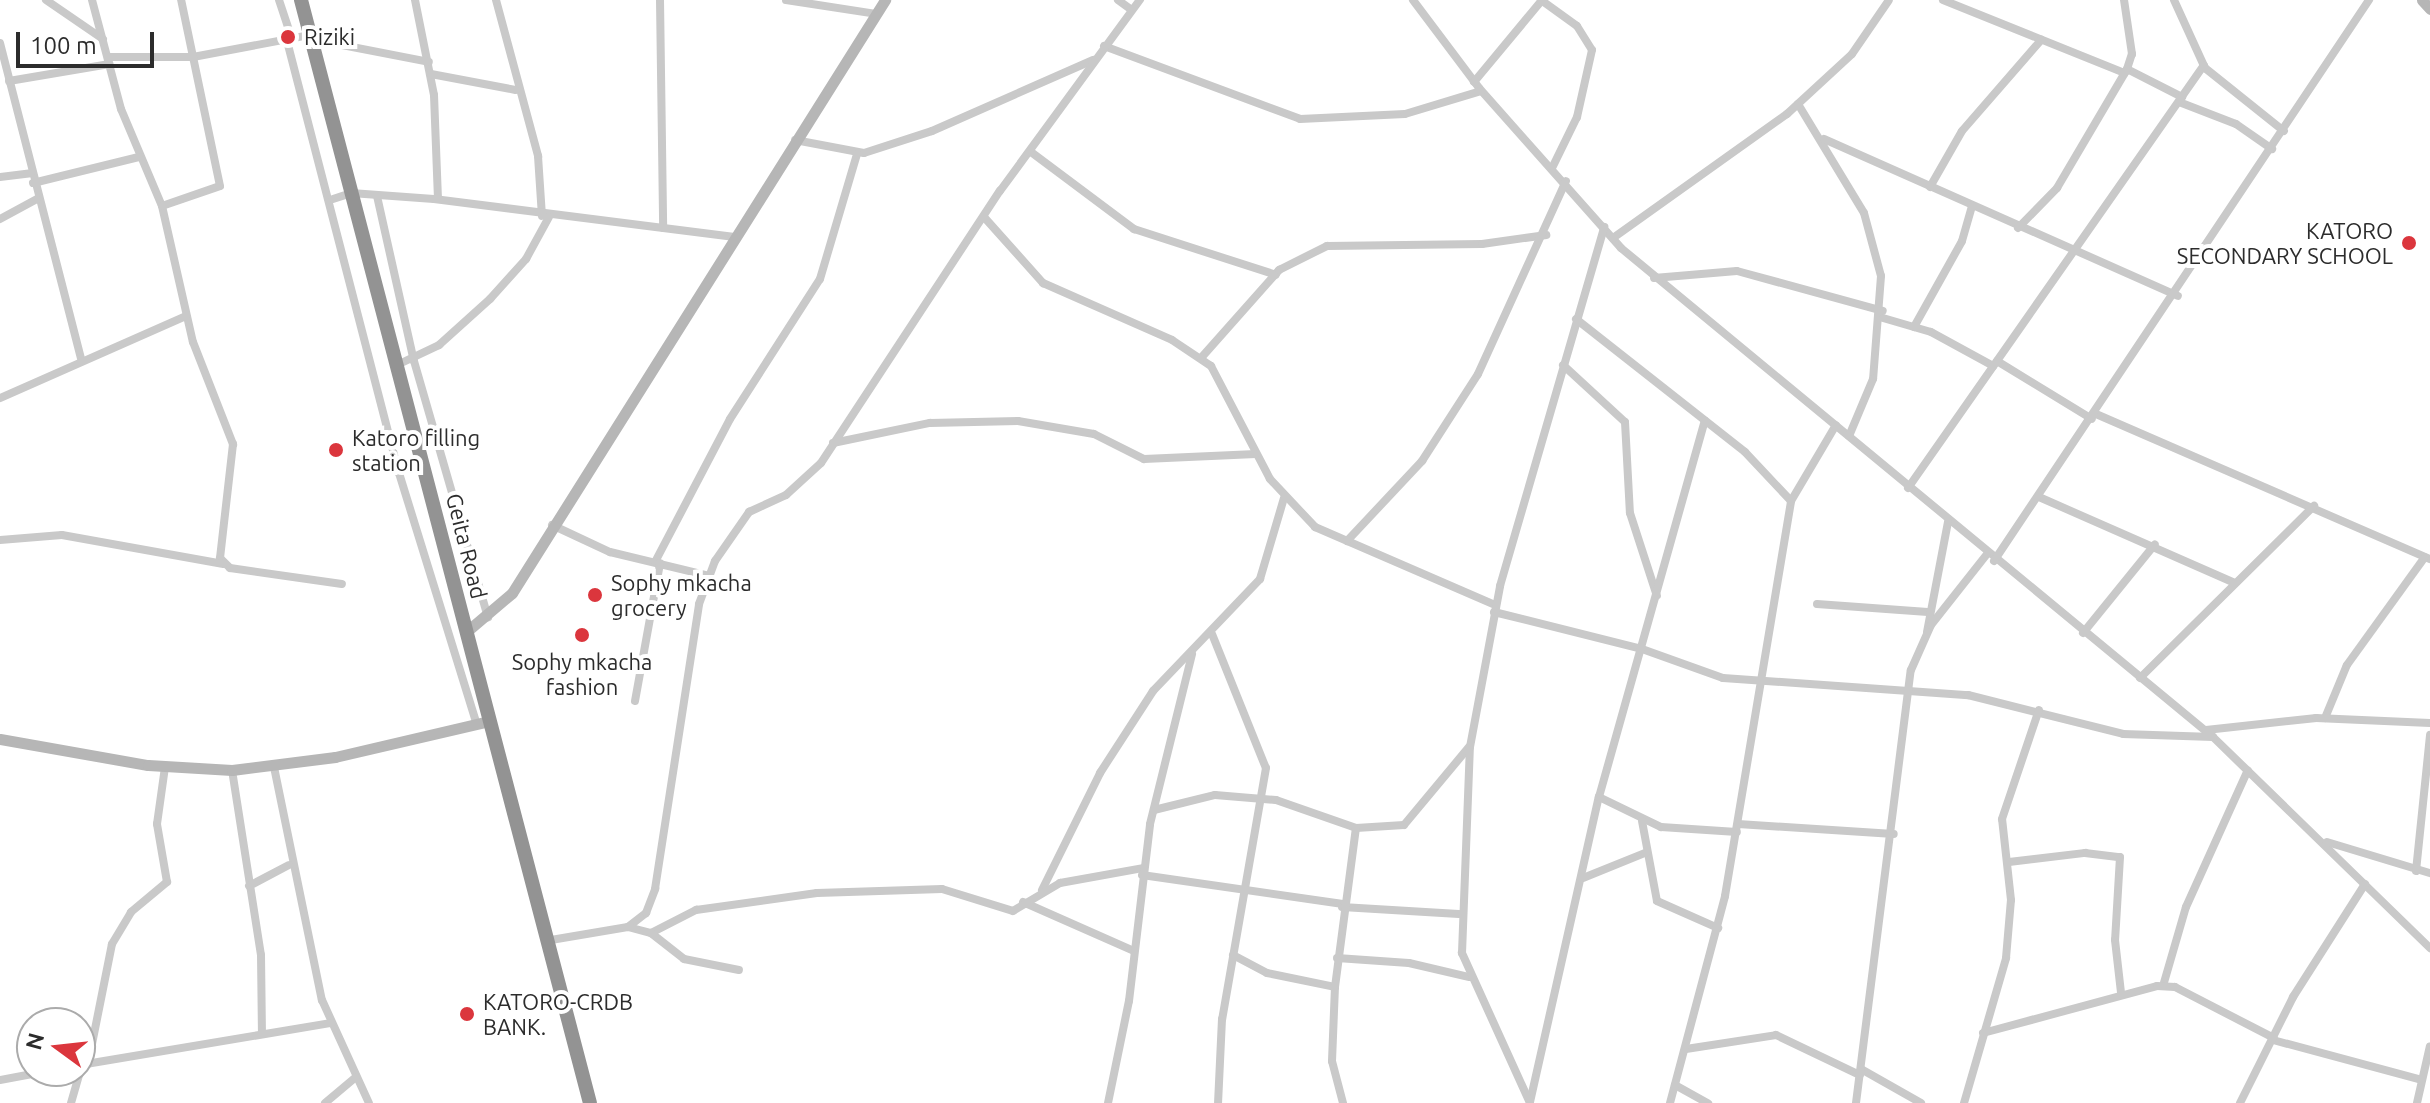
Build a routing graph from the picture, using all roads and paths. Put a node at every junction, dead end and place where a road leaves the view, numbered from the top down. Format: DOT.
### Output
graph roads {
  1 [pos="46,0"];
  2 [pos="92,0"];
  3 [pos="181,0"];
  4 [pos="279,0"];
  5 [pos="301,0"];
  6 [pos="415,0"];
  7 [pos="496,0"];
  8 [pos="660,0"];
  9 [pos="786,0"];
  10 [pos="885,0"];
  11 [pos="1118,0"];
  12 [pos="1140,0"];
  13 [pos="1413,0"];
  14 [pos="1542,0"];
  15 [pos="1889,0"];
  16 [pos="1943,0"];
  17 [pos="2124,0"];
  18 [pos="2174,0"];
  19 [pos="2369,0"];
  20 [pos="2422,0"];
  21 [pos="2430,9"];
  22 [pos="1132,10"];
  23 [pos="876,14"];
  24 [pos="310,37"];
  25 [pos="103,39"];
  26 [pos="289,40"];
  27 [pos="2041,40"];
  28 [pos="0,43"];
  29 [pos="1104,46"];
  30 [pos="193,57"];
  31 [pos="1094,59"];
  32 [pos="109,60"];
  33 [pos="429,62"];
  34 [pos="2204,65"];
  35 [pos="2126,71"];
  36 [pos="431,74"];
  37 [pos="5,77"];
  38 [pos="1474,82"];
  39 [pos="516,90"];
  40 [pos="1481,91"];
  41 [pos="2180,100"];
  42 [pos="1798,104"];
  43 [pos="2284,131"];
  44 [pos="1824,139"];
  45 [pos="795,140"];
  46 [pos="2272,149"];
  47 [pos="1031,152"];
  48 [pos="857,154"];
  49 [pos="139,157"];
  50 [pos="1553,166"];
  51 [pos="0,177"];
  52 [pos="32,178"];
  53 [pos="1566,181"];
  54 [pos="1930,187"];
  55 [pos="351,193"];
  56 [pos="377,196"];
  57 [pos="37,199"];
  58 [pos="333,199"];
  59 [pos="438,199"];
  60 [pos="1972,205"];
  61 [pos="162,206"];
  62 [pos="546,217"];
  63 [pos="984,217"];
  64 [pos="0,219"];
  65 [pos="1604,227"];
  66 [pos="663,228"];
  67 [pos="2018,228"];
  68 [pos="1546,235"];
  69 [pos="733,237"];
  70 [pos="1613,238"];
  71 [pos="2074,254"];
  72 [pos="1276,275"];
  73 [pos="1654,278"];
  74 [pos="2178,296"];
  75 [pos="1883,315"];
  76 [pos="186,316"];
  77 [pos="1576,319"];
  78 [pos="1914,327"];
  79 [pos="1201,358"];
  80 [pos="81,359"];
  81 [pos="414,361"];
  82 [pos="1995,364"];
  83 [pos="397,365"];
  84 [pos="1563,365"];
  85 [pos="0,398"];
  86 [pos="2094,416"];
  87 [pos="1705,421"];
  88 [pos="1836,425"];
  89 [pos="1849,436"];
  90 [pos="833,443"];
  91 [pos="1256,454"];
  92 [pos="1908,488"];
  93 [pos="2039,497"];
  94 [pos="1284,498"];
  95 [pos="1791,501"];
  96 [pos="2314,506"];
  97 [pos="1948,522"];
  98 [pos="552,524"];
  99 [pos="0,540"];
  100 [pos="1347,541"];
  101 [pos="2155,544"];
  102 [pos="1987,554"];
  103 [pos="2427,558"];
  104 [pos="1994,561"];
  105 [pos="657,562"];
  106 [pos="223,564"];
  107 [pos="709,576"];
  108 [pos="2233,582"];
  109 [pos="342,584"];
  110 [pos="1657,597"];
  111 [pos="1817,604"];
  112 [pos="1494,609"];
  113 [pos="1928,612"];
  114 [pos="489,619"];
  115 [pos="466,632"];
  116 [pos="1927,632"];
  117 [pos="2083,633"];
  118 [pos="1212,634"];
  119 [pos="1642,649"];
  120 [pos="1192,654"];
  121 [pos="2140,678"];
  122 [pos="1757,680"];
  123 [pos="1906,695"];
  124 [pos="635,701"];
  125 [pos="2039,710"];
  126 [pos="2325,718"];
  127 [pos="483,723"];
  128 [pos="2430,723"];
  129 [pos="2205,730"];
  130 [pos="2430,735"];
  131 [pos="2213,737"];
  132 [pos="0,739"];
  133 [pos="1470,747"];
  134 [pos="165,767"];
  135 [pos="274,767"];
  136 [pos="232,770"];
  137 [pos="2248,770"];
  138 [pos="1599,797"];
  139 [pos="1260,798"];
  140 [pos="1154,810"];
  141 [pos="1642,821"];
  142 [pos="1356,828"];
  143 [pos="1737,828"];
  144 [pos="1894,834"];
  145 [pos="2322,840"];
  146 [pos="1645,853"];
  147 [pos="2009,862"];
  148 [pos="289,865"];
  149 [pos="1143,871"];
  150 [pos="2416,871"];
  151 [pos="2430,873"];
  152 [pos="1583,878"];
  153 [pos="2365,884"];
  154 [pos="249,886"];
  155 [pos="1245,886"];
  156 [pos="1042,891"];
  157 [pos="1023,902"];
  158 [pos="1342,905"];
  159 [pos="1459,914"];
  160 [pos="628,927"];
  161 [pos="1718,928"];
  162 [pos="651,933"];
  163 [pos="545,941"];
  164 [pos="2430,948"];
  165 [pos="1134,951"];
  166 [pos="1233,955"];
  167 [pos="1337,958"];
  168 [pos="739,970"];
  169 [pos="1469,977"];
  170 [pos="2163,986"];
  171 [pos="1335,987"];
  172 [pos="2121,993"];
  173 [pos="96,1010"];
  174 [pos="332,1023"];
  175 [pos="262,1033"];
  176 [pos="1983,1033"];
  177 [pos="2273,1039"];
  178 [pos="2430,1046"];
  179 [pos="1686,1049"];
  180 [pos="96,1064"];
  181 [pos="1860,1072"];
  182 [pos="356,1077"];
  183 [pos="2419,1079"];
  184 [pos="1675,1085"];
  185 [pos="1530,1102"];
  186 [pos="1915,1102"];
  187 [pos="2242,1102"];
  188 [pos="325,1103"];
  189 [pos="369,1103"];
  190 [pos="590,1103"];
  191 [pos="1108,1103"];
  192 [pos="1218,1103"];
  193 [pos="1343,1103"];
  194 [pos="1670,1103"];
  195 [pos="1708,1103"];
  196 [pos="1856,1103"];
  197 [pos="1964,1103"];
  198 [pos="2417,1103"];
  1 -- 25 [label="street"];
  2 -- 25 [label="street"];
  3 -- 30 [label="street"];
  4 -- 26 [label="street"];
  5 -- 24 [label="highway, Geita Road"];
  6 -- 33 [label="street"];
  7 -- 39 [label="street"];
  8 -- 66 [label="street"];
  9 -- 23 [label="street"];
  10 -- 23 [label="street"];
  11 -- 22 [label="street"];
  12 -- 22 [label="street"];
  13 -- 38 [label="street"];
  14 -- 38 [label="street"];
  14 -- 50 [label="street"];
  15 -- 42 [label="street"];
  16 -- 27 [label="street"];
  17 -- 35 [label="street"];
  18 -- 34 [label="street"];
  19 -- 43 [label="street"];
  20 -- 21 [label="street"];
  22 -- 29 [label="street"];
  23 -- 45 [label="street"];
  24 -- 26 [label="street"];
  24 -- 33 [label="street"];
  24 -- 55 [label="highway, Geita Road"];
  25 -- 32 [label="street"];
  26 -- 30 [label="street"];
  26 -- 58 [label="street"];
  27 -- 35 [label="street"];
  27 -- 54 [label="street"];
  28 -- 37 [label="street"];
  29 -- 31 [label="street"];
  29 -- 40 [label="street"];
  30 -- 32 [label="street"];
  30 -- 61 [label="street"];
  31 -- 47 [label="street"];
  31 -- 48 [label="street"];
  32 -- 37 [label="street"];
  32 -- 49 [label="street"];
  33 -- 36 [label="street"];
  34 -- 41 [label="street"];
  34 -- 43 [label="street"];
  35 -- 41 [label="street"];
  35 -- 67 [label="street"];
  36 -- 39 [label="street"];
  36 -- 59 [label="street"];
  37 -- 52 [label="street"];
  38 -- 40 [label="street"];
  39 -- 62 [label="street"];
  40 -- 50 [label="street"];
  41 -- 46 [label="street"];
  41 -- 71 [label="street"];
  42 -- 44 [label="street"];
  42 -- 70 [label="street"];
  43 -- 46 [label="street"];
  44 -- 54 [label="street"];
  44 -- 75 [label="street"];
  45 -- 48 [label="street"];
  45 -- 69 [label="street"];
  46 -- 74 [label="street"];
  47 -- 63 [label="street"];
  47 -- 72 [label="street"];
  48 -- 105 [label="street"];
  49 -- 52 [label="street"];
  49 -- 61 [label="street"];
  50 -- 53 [label="street"];
  51 -- 52 [label="street"];
  52 -- 57 [label="street"];
  53 -- 65 [label="street"];
  53 -- 68 [label="street"];
  54 -- 60 [label="street"];
  55 -- 56 [label="street"];
  55 -- 58 [label="street"];
  55 -- 83 [label="highway, Geita Road"];
  56 -- 59 [label="street"];
  56 -- 81 [label="street"];
  57 -- 64 [label="street"];
  57 -- 80 [label="street"];
  58 -- 127 [label="street"];
  59 -- 62 [label="street"];
  60 -- 67 [label="street"];
  60 -- 78 [label="street"];
  61 -- 76 [label="street"];
  62 -- 66 [label="street"];
  62 -- 81 [label="street"];
  63 -- 79 [label="street"];
  63 -- 90 [label="street"];
  65 -- 70 [label="street"];
  65 -- 77 [label="street"];
  66 -- 69 [label="street"];
  67 -- 71 [label="street"];
  68 -- 72 [label="street"];
  68 -- 100 [label="street"];
  69 -- 98 [label="street"];
  70 -- 73 [label="street"];
  71 -- 74 [label="street"];
  71 -- 82 [label="street"];
  72 -- 79 [label="street"];
  73 -- 75 [label="street"];
  73 -- 88 [label="street"];
  74 -- 86 [label="street"];
  75 -- 78 [label="street"];
  75 -- 89 [label="street"];
  76 -- 80 [label="street"];
  76 -- 106 [label="street"];
  77 -- 84 [label="street"];
  77 -- 87 [label="street"];
  78 -- 82 [label="street"];
  79 -- 91 [label="street"];
  80 -- 85 [label="street"];
  81 -- 83 [label="street"];
  81 -- 114 [label="street"];
  82 -- 86 [label="street"];
  82 -- 92 [label="street"];
  83 -- 115 [label="highway, Geita Road"];
  84 -- 110 [label="street"];
  84 -- 112 [label="street"];
  86 -- 93 [label="street"];
  86 -- 96 [label="street"];
  87 -- 95 [label="street"];
  87 -- 110 [label="street"];
  88 -- 89 [label="street"];
  88 -- 95 [label="street"];
  89 -- 92 [label="street"];
  90 -- 91 [label="street"];
  90 -- 107 [label="street"];
  91 -- 94 [label="street"];
  92 -- 97 [label="street"];
  93 -- 101 [label="street"];
  93 -- 104 [label="street"];
  94 -- 100 [label="street"];
  94 -- 118 [label="street"];
  95 -- 122 [label="street"];
  96 -- 103 [label="street"];
  96 -- 108 [label="street"];
  97 -- 102 [label="street"];
  97 -- 113 [label="street"];
  98 -- 105 [label="street"];
  98 -- 114 [label="street"];
  99 -- 106 [label="street"];
  100 -- 112 [label="street"];
  101 -- 108 [label="street"];
  101 -- 117 [label="street"];
  102 -- 104 [label="street"];
  102 -- 116 [label="street"];
  103 -- 126 [label="street"];
  104 -- 117 [label="street"];
  105 -- 107 [label="street"];
  105 -- 124 [label="street"];
  106 -- 109 [label="street"];
  107 -- 160 [label="street"];
  108 -- 121 [label="street"];
  110 -- 119 [label="street"];
  111 -- 113 [label="street"];
  112 -- 119 [label="street"];
  112 -- 133 [label="street"];
  113 -- 116 [label="street"];
  114 -- 115 [label="street"];
  115 -- 127 [label="highway, Geita Road"];
  116 -- 123 [label="street"];
  117 -- 121 [label="street"];
  118 -- 120 [label="street"];
  118 -- 139 [label="street"];
  119 -- 122 [label="street"];
  119 -- 138 [label="street"];
  120 -- 140 [label="street"];
  120 -- 156 [label="street"];
  121 -- 129 [label="street"];
  122 -- 123 [label="street"];
  122 -- 143 [label="street"];
  123 -- 125 [label="street"];
  123 -- 144 [label="street"];
  125 -- 131 [label="street"];
  125 -- 147 [label="street"];
  126 -- 128 [label="street"];
  126 -- 129 [label="street"];
  127 -- 135 [label="street"];
  127 -- 163 [label="highway, Geita Road"];
  129 -- 131 [label="street"];
  130 -- 150 [label="street"];
  131 -- 137 [label="street"];
  132 -- 134 [label="street"];
  133 -- 142 [label="street"];
  133 -- 159 [label="street"];
  134 -- 136 [label="street"];
  134 -- 173 [label="street"];
  135 -- 136 [label="street"];
  135 -- 148 [label="street"];
  136 -- 154 [label="street"];
  137 -- 145 [label="street"];
  137 -- 170 [label="street"];
  138 -- 141 [label="street"];
  138 -- 152 [label="street"];
  139 -- 140 [label="street"];
  139 -- 142 [label="street"];
  139 -- 155 [label="street"];
  140 -- 149 [label="street"];
  141 -- 143 [label="street"];
  141 -- 146 [label="street"];
  142 -- 158 [label="street"];
  143 -- 144 [label="street"];
  143 -- 161 [label="street"];
  144 -- 181 [label="street"];
  145 -- 150 [label="street"];
  145 -- 153 [label="street"];
  146 -- 152 [label="street"];
  146 -- 161 [label="street"];
  147 -- 172 [label="street"];
  147 -- 176 [label="street"];
  148 -- 154 [label="street"];
  148 -- 174 [label="street"];
  149 -- 155 [label="street"];
  149 -- 156 [label="street"];
  149 -- 165 [label="street"];
  150 -- 151 [label="street"];
  152 -- 185 [label="street"];
  153 -- 164 [label="street"];
  153 -- 177 [label="street"];
  154 -- 175 [label="street"];
  155 -- 158 [label="street"];
  155 -- 166 [label="street"];
  156 -- 157 [label="street"];
  157 -- 162 [label="street"];
  157 -- 165 [label="street"];
  158 -- 159 [label="street"];
  158 -- 167 [label="street"];
  159 -- 169 [label="street"];
  160 -- 162 [label="street"];
  160 -- 163 [label="street"];
  161 -- 179 [label="street"];
  162 -- 168 [label="street"];
  163 -- 190 [label="highway, Geita Road"];
  165 -- 191 [label="street"];
  166 -- 171 [label="street"];
  166 -- 192 [label="street"];
  167 -- 169 [label="street"];
  167 -- 171 [label="street"];
  169 -- 185 [label="street"];
  170 -- 172 [label="street"];
  170 -- 177 [label="street"];
  171 -- 193 [label="street"];
  172 -- 176 [label="street"];
  174 -- 175 [label="street"];
  174 -- 182 [label="street"];
  175 -- 180 [label="street"];
  176 -- 197 [label="street"];
  177 -- 183 [label="street"];
  177 -- 187 [label="street"];
  178 -- 183 [label="street"];
  179 -- 181 [label="street"];
  179 -- 184 [label="street"];
  181 -- 186 [label="street"];
  181 -- 196 [label="street"];
  182 -- 188 [label="street"];
  182 -- 189 [label="street"];
  183 -- 198 [label="street"];
  184 -- 194 [label="street"];
  184 -- 195 [label="street"];
}
